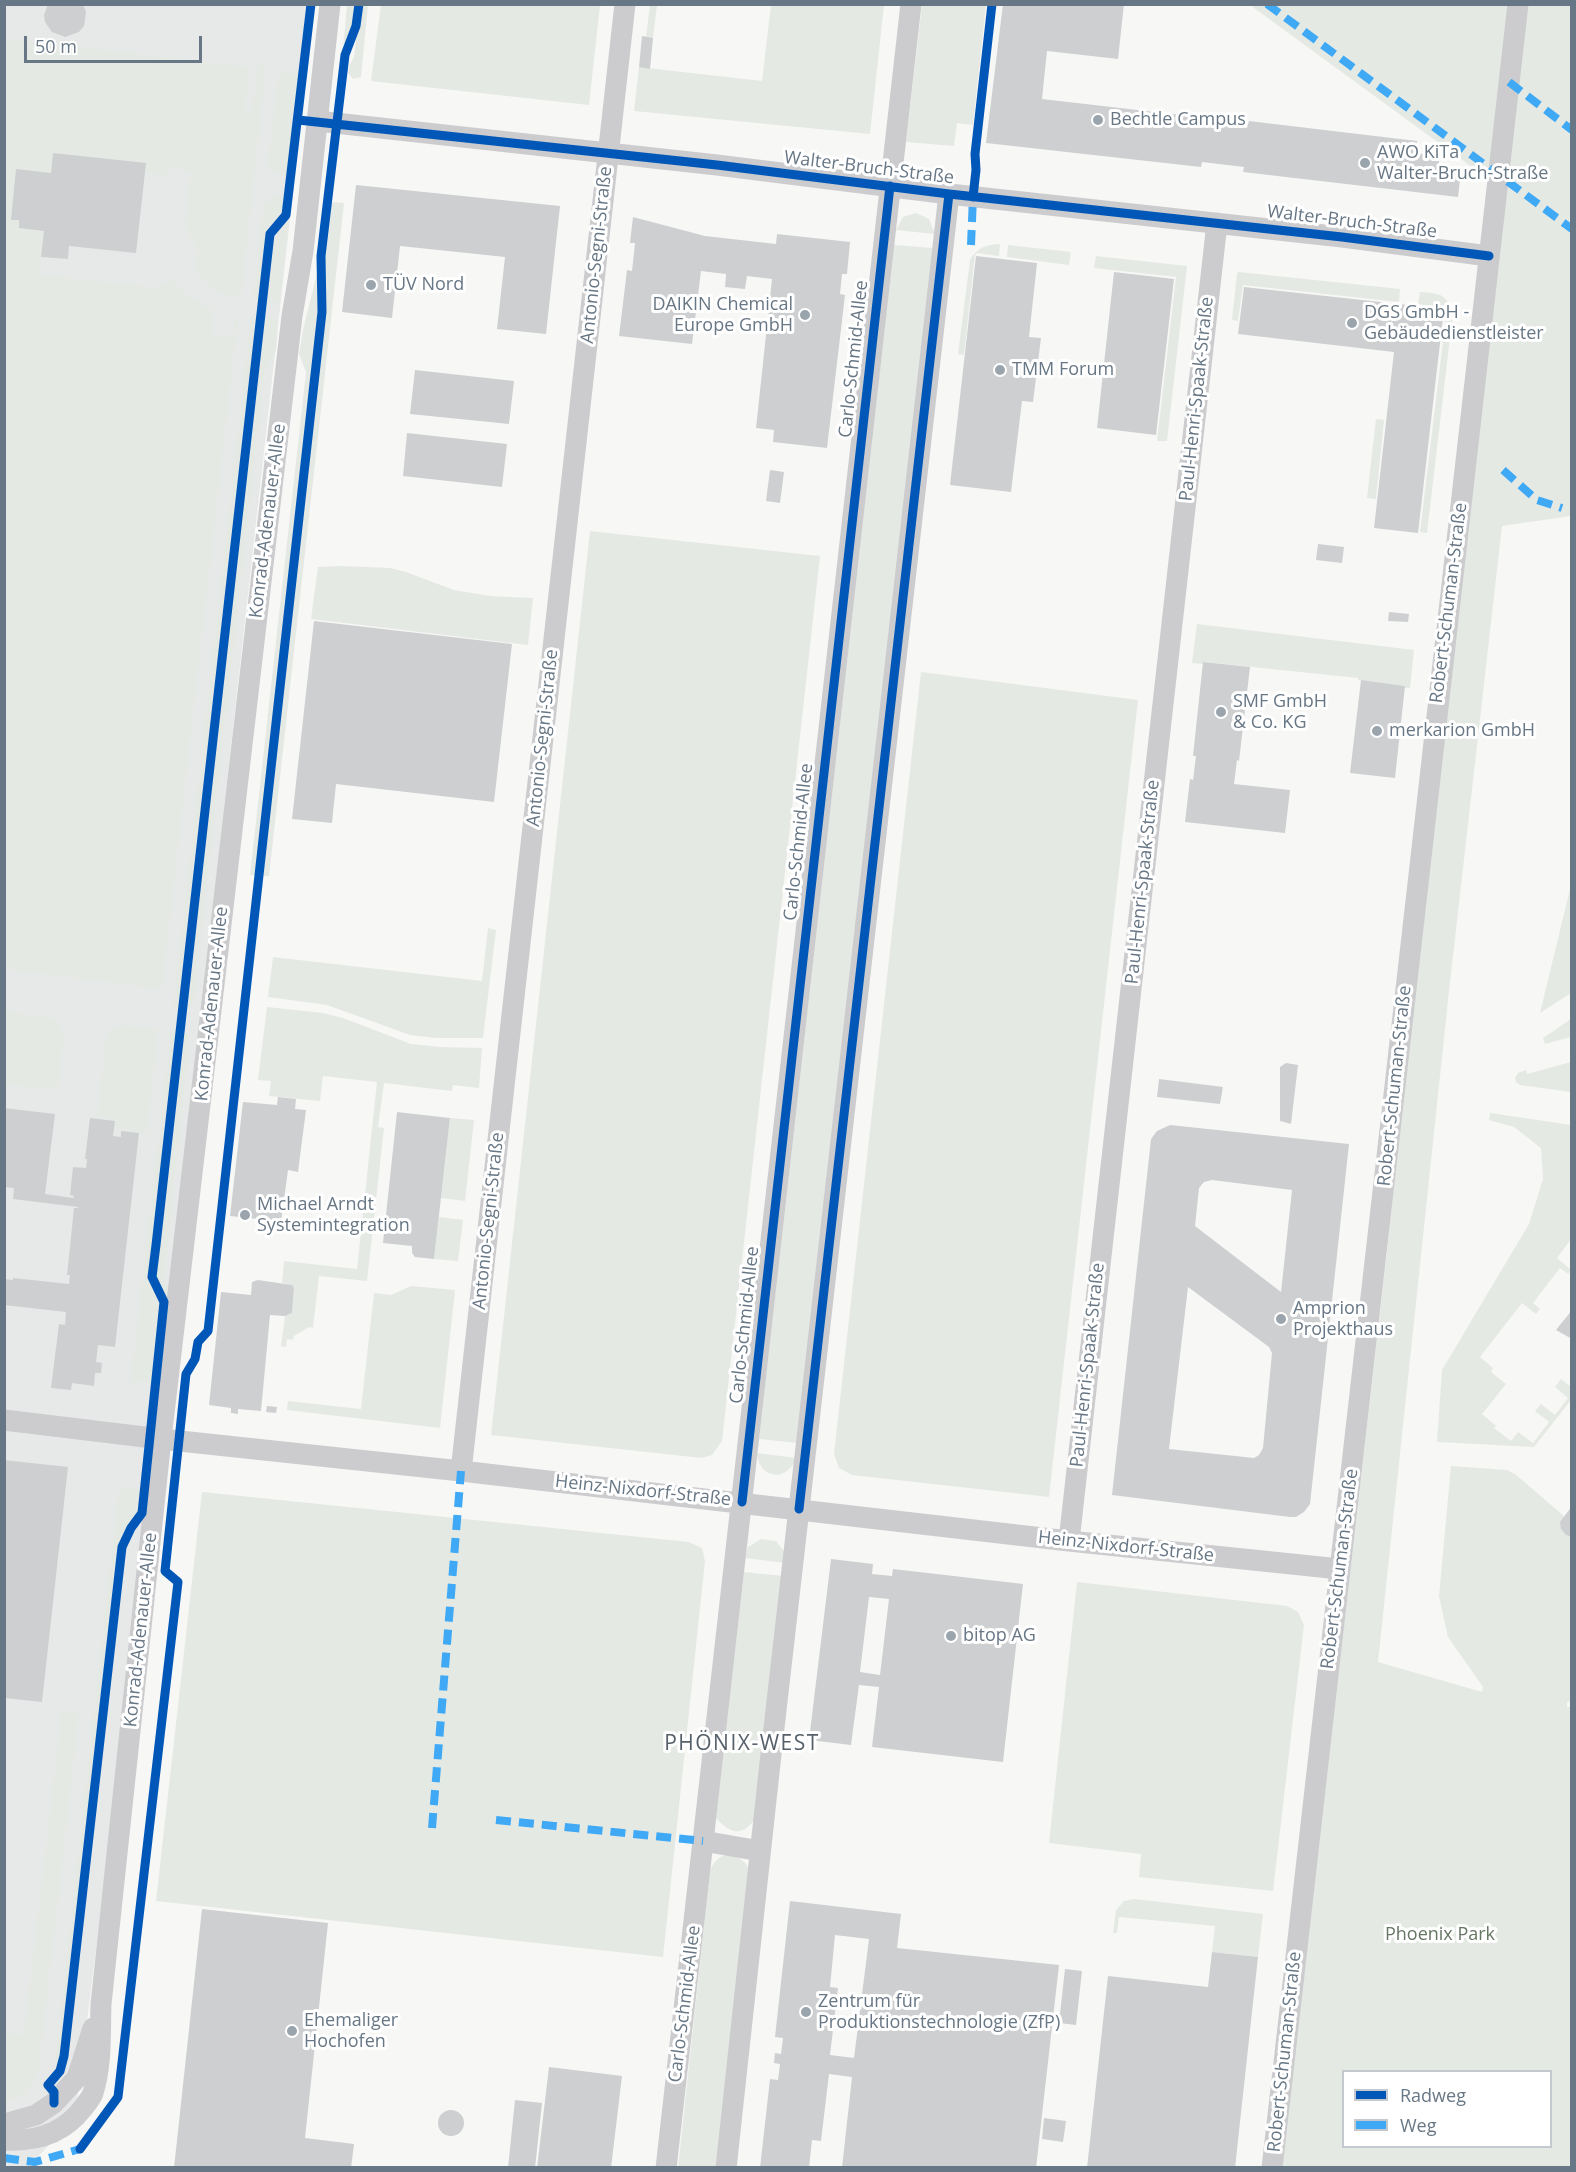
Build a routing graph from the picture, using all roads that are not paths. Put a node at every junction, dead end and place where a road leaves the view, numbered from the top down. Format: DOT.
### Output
graph roads {
  1 [pos="330,4"];
  2 [pos="624,4"];
  3 [pos="911,4"];
  4 [pos="1518,4"];
  5 [pos="317,122"];
  6 [pos="608,155"];
  7 [pos="890,186"];
  8 [pos="949,194"];
  9 [pos="1217,223"];
  10 [pos="1489,256"];
  11 [pos="4,1420"];
  12 [pos="161,1439"];
  13 [pos="461,1471"];
  14 [pos="742,1502"];
  15 [pos="799,1509"];
  16 [pos="1069,1541"];
  17 [pos="1340,1569"];
  18 [pos="704,1841"];
  19 [pos="760,1851"];
  20 [pos="101,2004"];
  21 [pos="4,2124"];
  22 [pos="4,2140"];
  23 [pos="666,2168"];
  24 [pos="726,2168"];
  25 [pos="1272,2168"];
  1 -- 5 [label="street, Konrad-Adenauer-Allee"];
  2 -- 6 [label="street, Antonio-Segni-Straße"];
  3 -- 7 [label="street, Carlo-Schmid-Allee"];
  4 -- 10 [label="street, Robert-Schuman-Straße"];
  5 -- 6 [label="street, Walter-Bruch-Straße"];
  5 -- 12 [label="street, Konrad-Adenauer-Allee"];
  6 -- 7 [label="street, Walter-Bruch-Straße"];
  6 -- 13 [label="street, Antonio-Segni-Straße"];
  7 -- 8 [label="street, Walter-Bruch-Straße"];
  7 -- 14 [label="street, Carlo-Schmid-Allee"];
  8 -- 9 [label="street, Walter-Bruch-Straße"];
  8 -- 15 [label="street"];
  9 -- 10 [label="street, Walter-Bruch-Straße"];
  9 -- 16 [label="street, Paul-Henri-Spaak-Straße"];
  10 -- 17 [label="street, Robert-Schuman-Straße"];
  11 -- 12 [label="street, Heinz-Nixdorf-Straße"];
  12 -- 13 [label="street, Heinz-Nixdorf-Straße"];
  12 -- 20 [label="street, Konrad-Adenauer-Allee"];
  13 -- 14 [label="street, Heinz-Nixdorf-Straße"];
  14 -- 15 [label="street, Heinz-Nixdorf-Straße"];
  14 -- 18 [label="street, Carlo-Schmid-Allee"];
  15 -- 16 [label="street, Heinz-Nixdorf-Straße"];
  15 -- 19 [label="street"];
  16 -- 17 [label="street, Heinz-Nixdorf-Straße"];
  17 -- 25 [label="street, Robert-Schuman-Straße"];
  18 -- 19 [label="street"];
  18 -- 23 [label="street, Carlo-Schmid-Allee"];
  19 -- 24 [label="street"];
  20 -- 21 [label="street, Konrad-Adenauer-Allee"];
  20 -- 22 [label="street, Konrad-Adenauer-Allee"];
}
